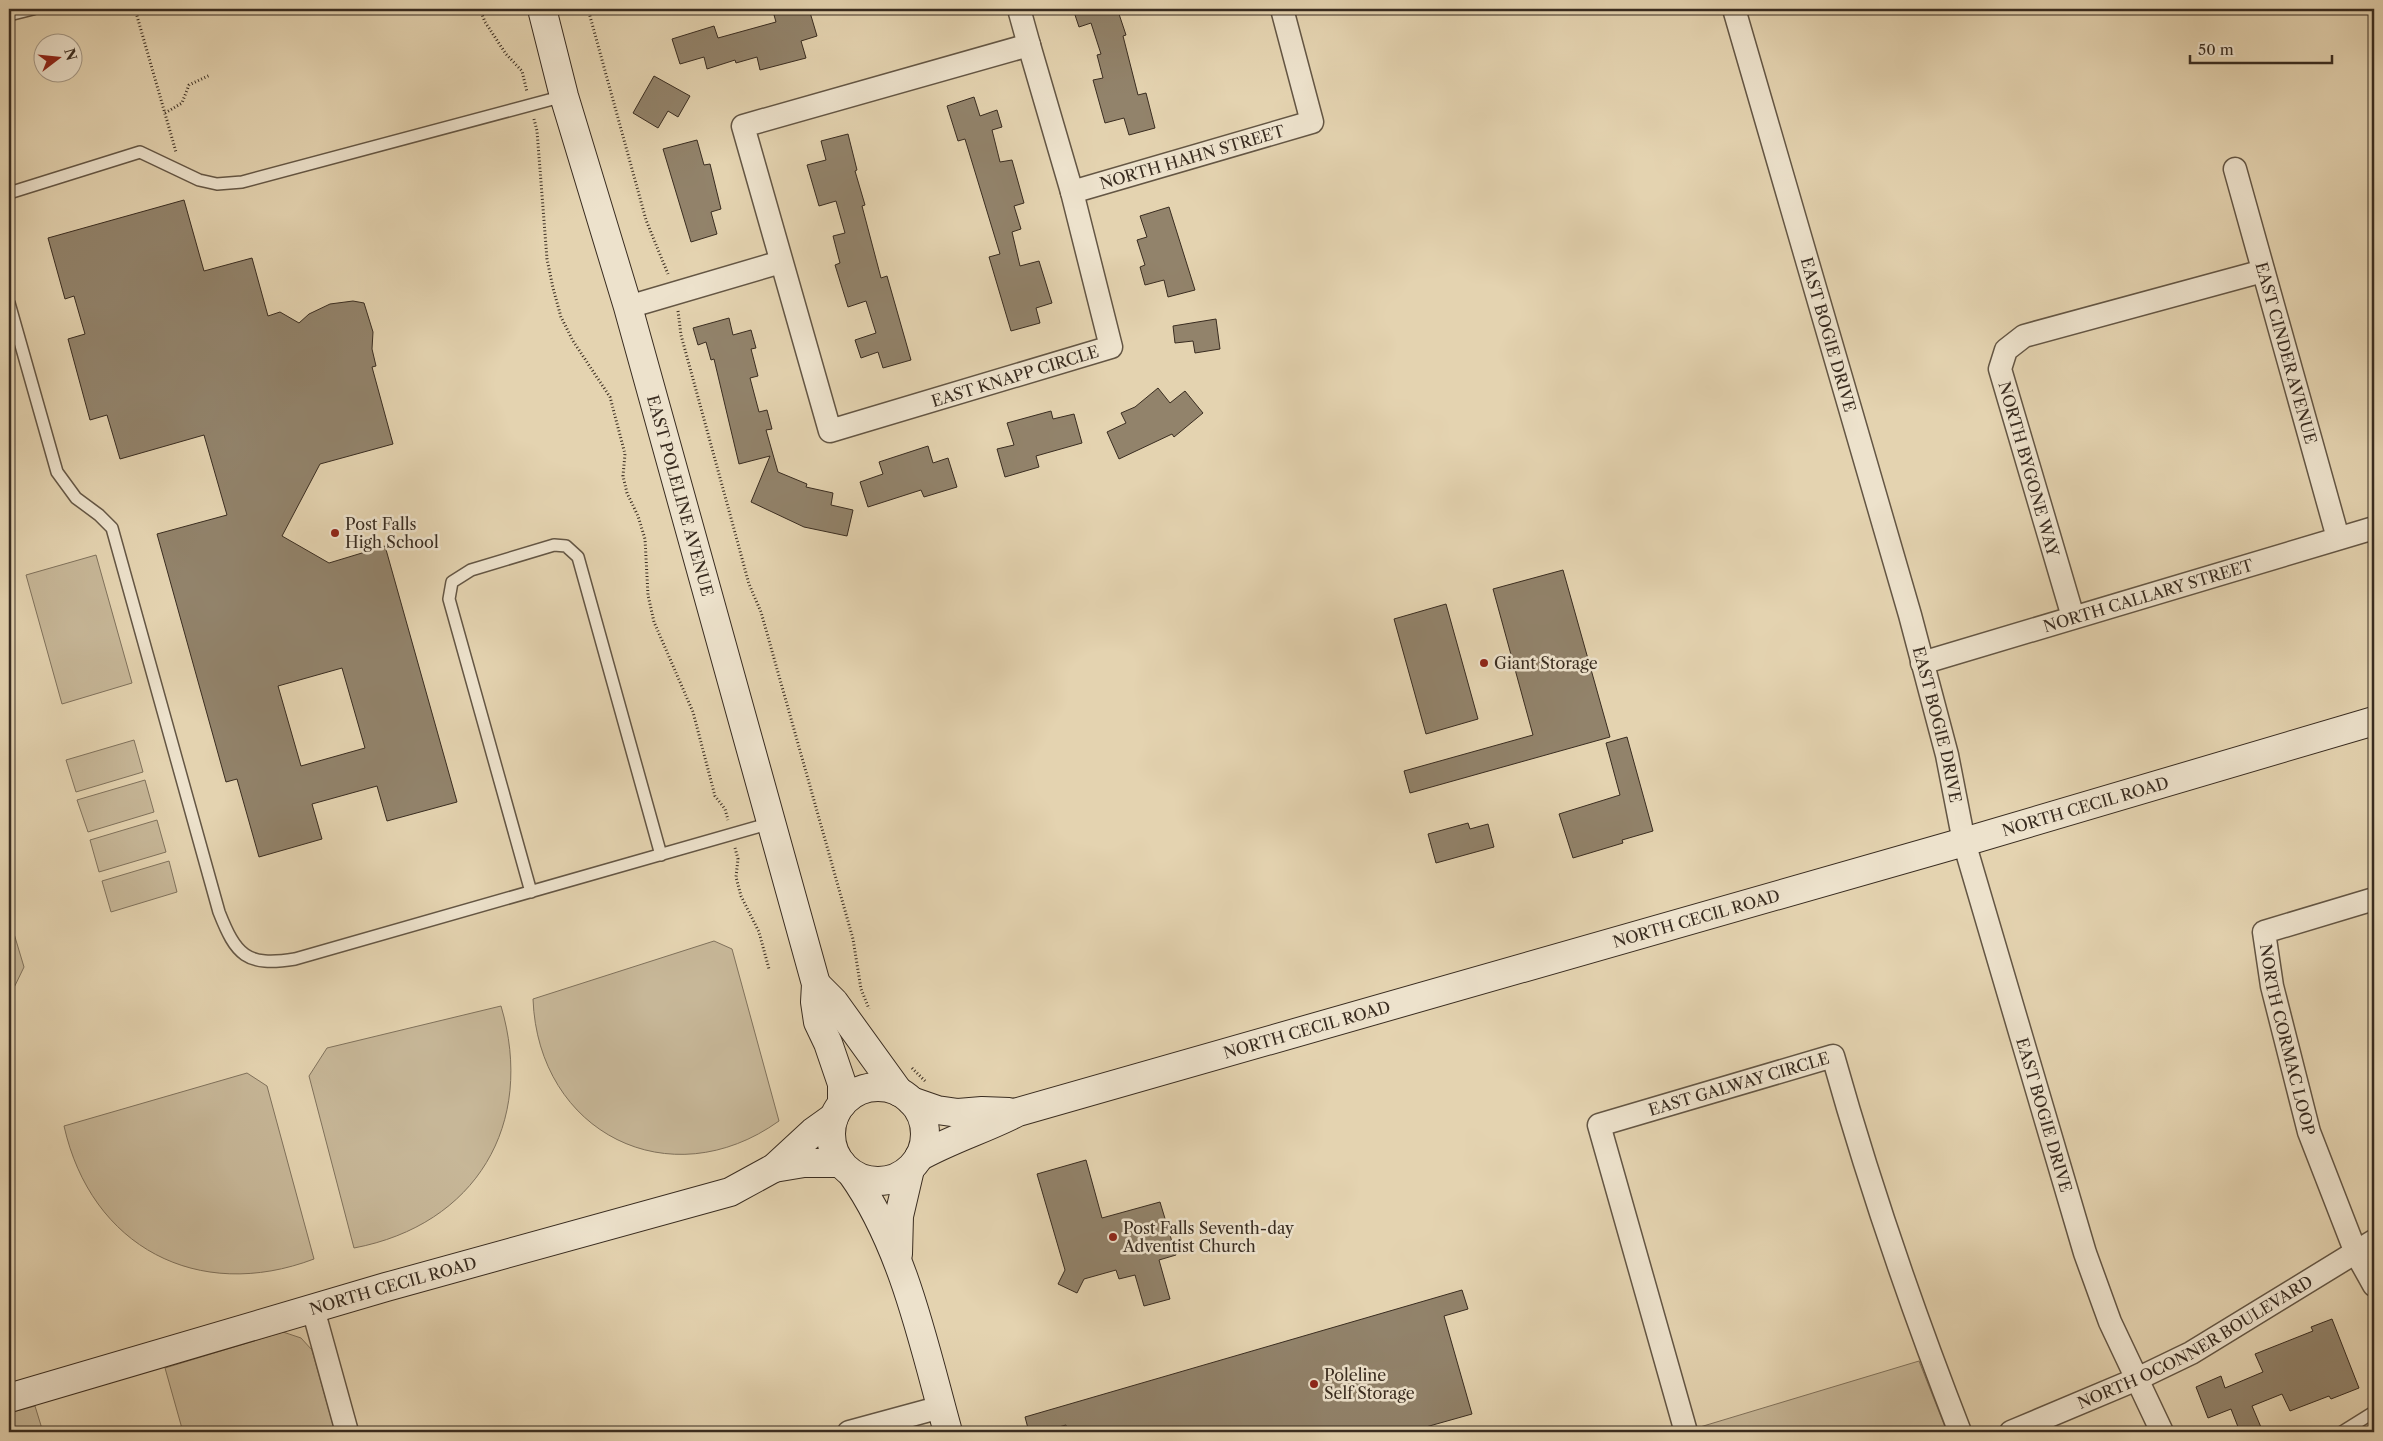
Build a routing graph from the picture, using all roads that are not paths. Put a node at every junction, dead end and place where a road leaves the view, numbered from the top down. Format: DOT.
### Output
graph roads {
  1 [pos="33,9"];
  2 [pos="542,9"];
  3 [pos="1019,9"];
  4 [pos="1282,9"];
  5 [pos="1734,9"];
  6 [pos="9,16"];
  7 [pos="1030,45"];
  8 [pos="564,96"];
  9 [pos="2235,169"];
  10 [pos="1072,192"];
  11 [pos="9,193"];
  12 [pos="781,262"];
  13 [pos="2263,271"];
  14 [pos="9,302"];
  15 [pos="628,307"];
  16 [pos="2374,528"];
  17 [pos="2338,538"];
  18 [pos="2073,617"];
  19 [pos="1922,663"];
  20 [pos="2374,720"];
  21 [pos="771,823"];
  22 [pos="1964,842"];
  23 [pos="661,855"];
  24 [pos="531,892"];
  25 [pos="2374,899"];
  26 [pos="816,984"];
  27 [pos="913,1092"];
  28 [pos="838,1110"];
  29 [pos="1018,1112"];
  30 [pos="915,1163"];
  31 [pos="774,1168"];
  32 [pos="846,1168"];
  33 [pos="2374,1241"];
  34 [pos="2356,1253"];
  35 [pos="898,1258"];
  36 [pos="2374,1286"];
  37 [pos="313,1309"];
  38 [pos="2137,1379"];
  39 [pos="9,1398"];
  40 [pos="2374,1412"];
  41 [pos="944,1420"];
  42 [pos="347,1432"];
  43 [pos="849,1432"];
  44 [pos="1686,1432"];
  45 [pos="1960,1432"];
  46 [pos="2011,1432"];
  47 [pos="2162,1432"];
  48 [pos="2342,1432"];
  1 -- 6 [label="lane"];
  2 -- 8 [label="street, EAST POLELINE AVENUE"];
  3 -- 7 [label="street"];
  4 -- 10 [label="street, NORTH HAHN STREET"];
  5 -- 19 [label="street, EAST BOGIE DRIVE"];
  7 -- 10 [label="street, EAST KNAPP CIRCLE"];
  7 -- 12 [label="street, EAST KNAPP CIRCLE"];
  8 -- 11 [label="lane"];
  8 -- 15 [label="street, EAST POLELINE AVENUE"];
  9 -- 13 [label="street, EAST CINDER AVENUE"];
  10 -- 12 [label="street, EAST KNAPP CIRCLE"];
  12 -- 15 [label="street"];
  13 -- 17 [label="street, EAST CINDER AVENUE"];
  13 -- 18 [label="street, NORTH BYGONE WAY"];
  14 -- 24 [label="lane"];
  15 -- 21 [label="street, EAST POLELINE AVENUE"];
  16 -- 17 [label="street, NORTH CALLARY STREET"];
  17 -- 18 [label="street, NORTH CALLARY STREET"];
  18 -- 19 [label="street, NORTH CALLARY STREET"];
  19 -- 22 [label="street, EAST BOGIE DRIVE"];
  20 -- 22 [label="street, NORTH CECIL ROAD"];
  21 -- 23 [label="lane"];
  21 -- 26 [label="street, EAST POLELINE AVENUE"];
  22 -- 29 [label="street, NORTH CECIL ROAD"];
  22 -- 38 [label="street, EAST BOGIE DRIVE"];
  23 -- 24 [label="lane"];
  23 -- 24 [label="lane"];
  25 -- 34 [label="street, NORTH CORMAC LOOP"];
  26 -- 27 [label="street, EAST POLELINE AVENUE"];
  26 -- 28 [label="street, EAST POLELINE AVENUE"];
  27 -- 28 [label="street"];
  27 -- 29 [label="street, NORTH CECIL ROAD"];
  27 -- 30 [label="street"];
  28 -- 31 [label="street, NORTH CECIL ROAD"];
  28 -- 32 [label="street"];
  29 -- 30 [label="street, NORTH CECIL ROAD"];
  30 -- 32 [label="street"];
  30 -- 35 [label="street"];
  31 -- 32 [label="street, NORTH CECIL ROAD"];
  31 -- 37 [label="street, NORTH CECIL ROAD"];
  32 -- 35 [label="street"];
  33 -- 34 [label="street, NORTH OCONNER BOULEVARD"];
  34 -- 36 [label="street"];
  34 -- 38 [label="street, NORTH OCONNER BOULEVARD"];
  35 -- 41 [label="street"];
  37 -- 39 [label="street, NORTH CECIL ROAD"];
  37 -- 42 [label="street"];
  38 -- 46 [label="street, NORTH OCONNER BOULEVARD"];
  38 -- 47 [label="street, EAST BOGIE DRIVE"];
  40 -- 48 [label="lane"];
  41 -- 43 [label="street"];
  44 -- 45 [label="street, EAST GALWAY CIRCLE"];
}
